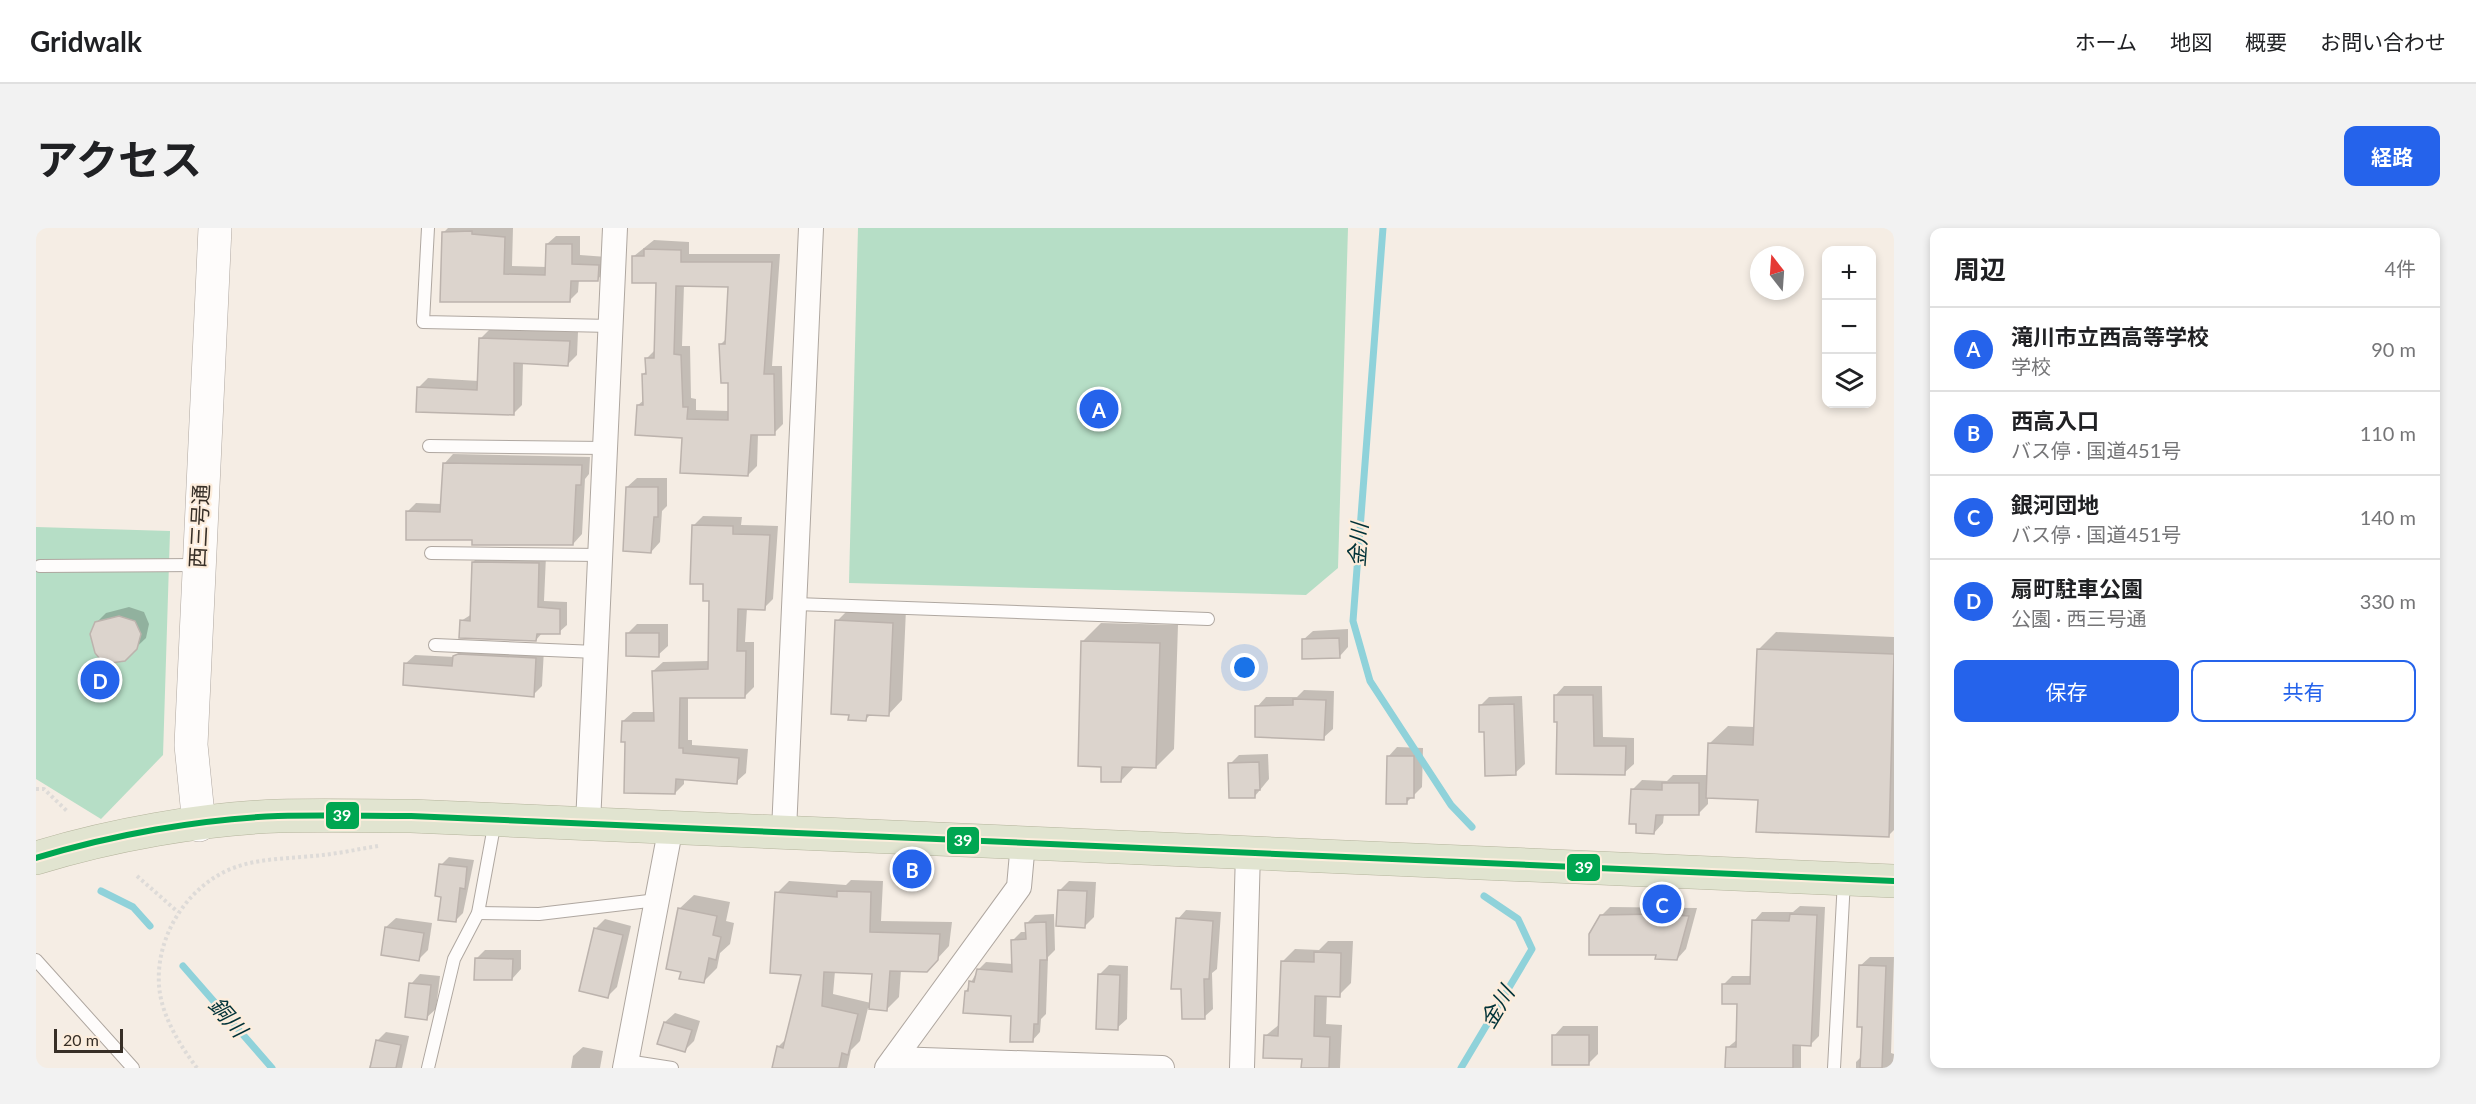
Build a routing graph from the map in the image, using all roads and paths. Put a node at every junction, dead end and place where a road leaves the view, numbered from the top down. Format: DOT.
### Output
graph roads {
  1 [pos="215,228"];
  2 [pos="428,228"];
  3 [pos="615,228"];
  4 [pos="811,228"];
  5 [pos="611,326"];
  6 [pos="429,446"];
  7 [pos="605,448"];
  8 [pos="431,553"];
  9 [pos="600,555"];
  10 [pos="198,565"];
  11 [pos="40,566"];
  12 [pos="796,604"];
  13 [pos="1208,619"];
  14 [pos="435,645"];
  15 [pos="596,652"];
  16 [pos="36,789"];
  17 [pos="68,812"];
  18 [pos="495,820"];
  19 [pos="588,824"];
  20 [pos="199,825"];
  21 [pos="672,826"];
  22 [pos="784,831"];
  23 [pos="1023,842"];
  24 [pos="381,845"];
  25 [pos="1248,852"];
  26 [pos="36,858"];
  27 [pos="137,876"];
  28 [pos="1844,879"];
  29 [pos="1894,881"];
  30 [pos="657,900"];
  31 [pos="178,912"];
  32 [pos="478,913"];
  33 [pos="36,960"];
  34 [pos="891,1064"];
  35 [pos="626,1065"];
  36 [pos="133,1068"];
  37 [pos="197,1068"];
  38 [pos="428,1068"];
  39 [pos="672,1068"];
  40 [pos="1162,1068"];
  41 [pos="1242,1068"];
  42 [pos="1834,1068"];
  1 -- 10 [label="street, 西三号通"];
  2 -- 5 [label="lane"];
  3 -- 5 [label="street"];
  4 -- 12 [label="street"];
  5 -- 7 [label="street"];
  6 -- 7 [label="lane"];
  7 -- 9 [label="street"];
  8 -- 9 [label="lane"];
  9 -- 15 [label="street"];
  10 -- 11 [label="lane"];
  10 -- 20 [label="street, 西三号通"];
  12 -- 13 [label="lane"];
  12 -- 22 [label="street"];
  14 -- 15 [label="lane"];
  15 -- 19 [label="street"];
  16 -- 17 [label="path"];
  18 -- 19 [label="highway"];
  18 -- 20 [label="highway"];
  18 -- 32 [label="lane"];
  19 -- 21 [label="highway"];
  20 -- 26 [label="highway"];
  21 -- 22 [label="highway"];
  21 -- 30 [label="street"];
  22 -- 23 [label="highway"];
  23 -- 25 [label="highway"];
  23 -- 34 [label="street"];
  24 -- 31 [label="path"];
  25 -- 28 [label="highway"];
  25 -- 41 [label="street"];
  27 -- 31 [label="path"];
  28 -- 29 [label="highway"];
  28 -- 42 [label="lane"];
  30 -- 32 [label="lane"];
  30 -- 35 [label="street"];
  31 -- 37 [label="path"];
  32 -- 38 [label="lane"];
  33 -- 36 [label="lane"];
  34 -- 40 [label="street"];
  35 -- 39 [label="lane"];
}
